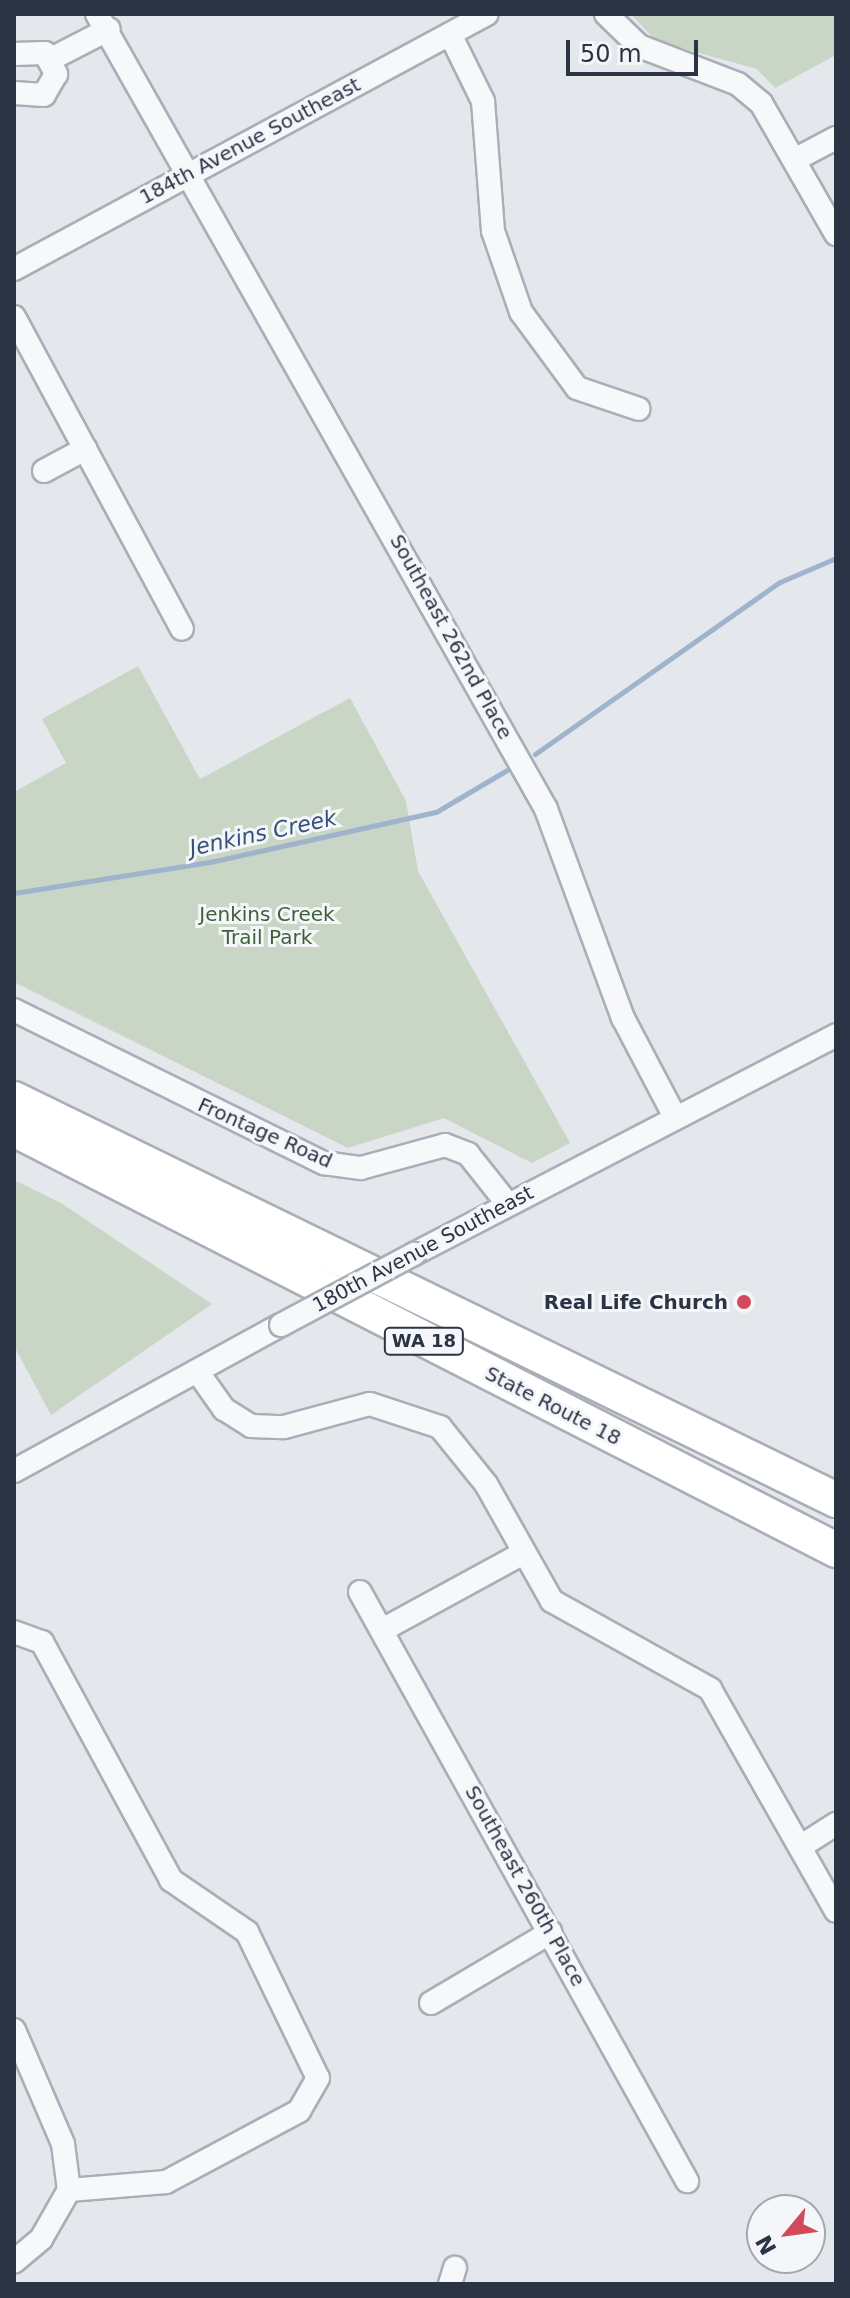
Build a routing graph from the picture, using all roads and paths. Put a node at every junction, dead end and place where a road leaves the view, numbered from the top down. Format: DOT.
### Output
graph roads {
  1 [pos="487,14"];
  2 [pos="606,14"];
  3 [pos="103,22"];
  4 [pos="450,34"];
  5 [pos="14,54"];
  6 [pos="51,59"];
  7 [pos="14,93"];
  8 [pos="836,138"];
  9 [pos="796,159"];
  10 [pos="188,175"];
  11 [pos="836,234"];
  12 [pos="14,269"];
  13 [pos="14,317"];
  14 [pos="639,409"];
  15 [pos="85,449"];
  16 [pos="44,471"];
  17 [pos="182,629"];
  18 [pos="14,1010"];
  19 [pos="836,1035"];
  20 [pos="14,1099"];
  21 [pos="675,1117"];
  22 [pos="14,1129"];
  23 [pos="507,1203"];
  24 [pos="197,1371"];
  25 [pos="14,1471"];
  26 [pos="836,1500"];
  27 [pos="836,1550"];
  28 [pos="520,1555"];
  29 [pos="360,1592"];
  30 [pos="384,1629"];
  31 [pos="14,1632"];
  32 [pos="836,1824"];
  33 [pos="800,1847"];
  34 [pos="836,1911"];
  35 [pos="551,1932"];
  36 [pos="431,2003"];
  37 [pos="14,2030"];
  38 [pos="687,2181"];
  39 [pos="69,2190"];
  40 [pos="14,2262"];
  1 -- 4 [label="street, 184th Avenue Southeast"];
  2 -- 9 [label="street"];
  3 -- 6 [label="street"];
  3 -- 10 [label="street, Southeast 262nd Place"];
  4 -- 10 [label="street, 184th Avenue Southeast"];
  4 -- 14 [label="street"];
  5 -- 6 [label="street"];
  6 -- 7 [label="street"];
  8 -- 9 [label="street"];
  9 -- 11 [label="street"];
  10 -- 12 [label="street, 184th Avenue Southeast"];
  10 -- 21 [label="street, Southeast 262nd Place"];
  13 -- 15 [label="street"];
  15 -- 16 [label="street"];
  15 -- 17 [label="street"];
  18 -- 23 [label="street, Frontage Road"];
  19 -- 21 [label="street, 180th Avenue Southeast"];
  20 -- 26 [label="highway, WA 18"];
  21 -- 23 [label="street, 180th Avenue Southeast"];
  22 -- 27 [label="highway, State Route 18 / WA 18"];
  23 -- 24 [label="street, 180th Avenue Southeast, bridge"];
  24 -- 25 [label="street, 180th Avenue Southeast"];
  24 -- 28 [label="street"];
  28 -- 30 [label="street"];
  28 -- 33 [label="street"];
  29 -- 30 [label="street, Southeast 260th Place"];
  30 -- 35 [label="street, Southeast 260th Place"];
  31 -- 39 [label="street"];
  32 -- 33 [label="street"];
  33 -- 34 [label="street"];
  35 -- 36 [label="street"];
  35 -- 38 [label="street, Southeast 260th Place"];
  37 -- 39 [label="street"];
  39 -- 40 [label="street"];
}
